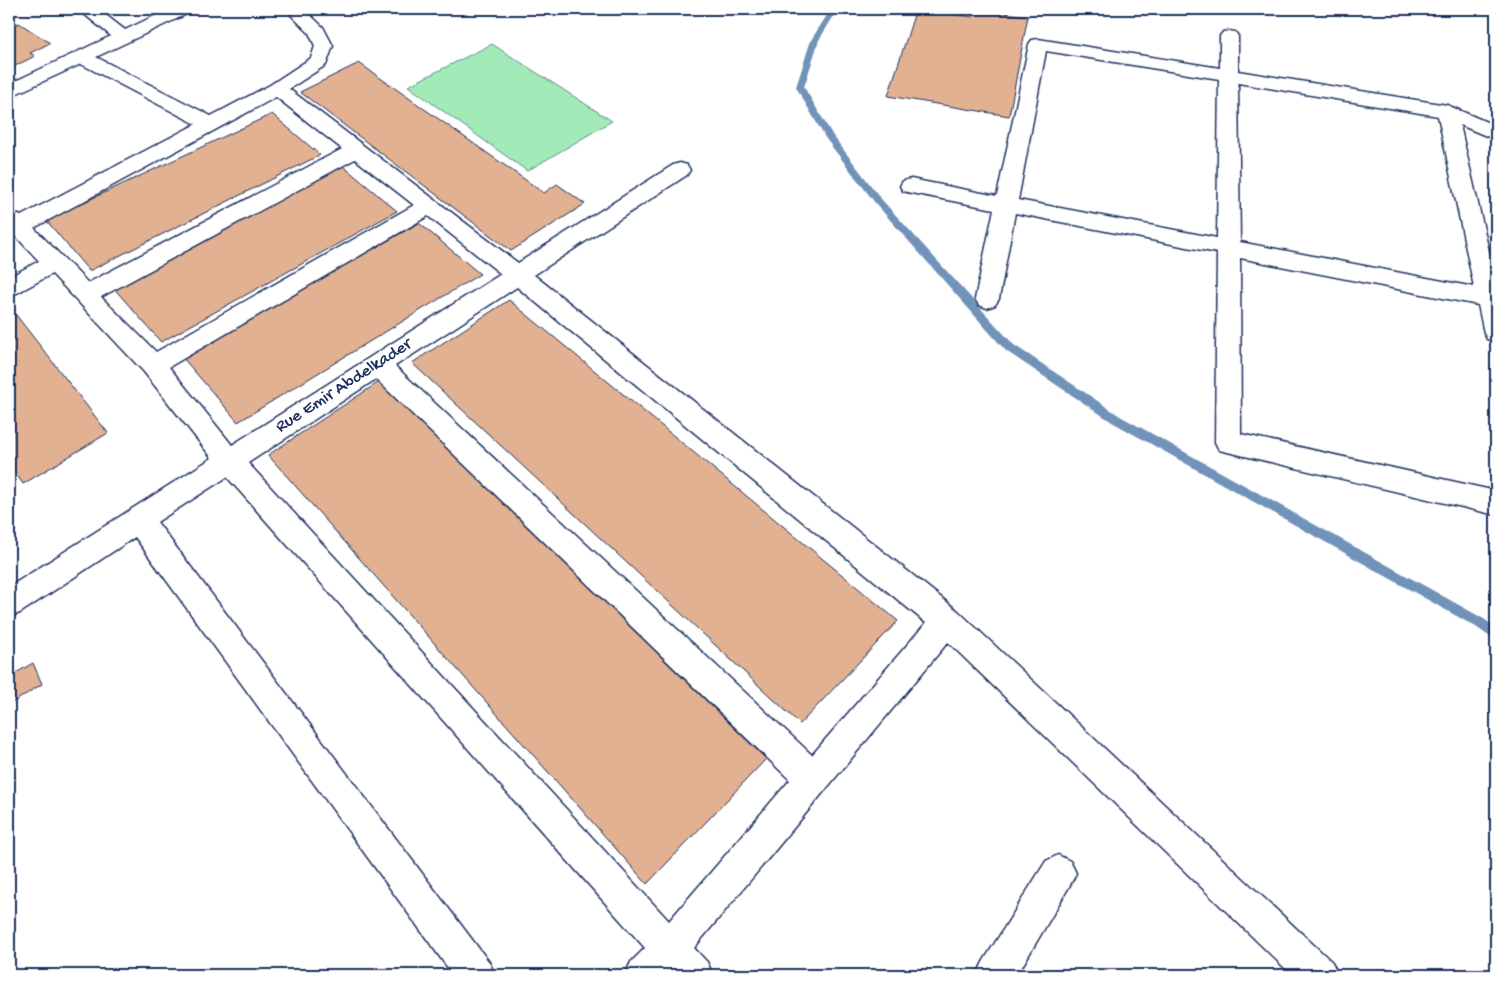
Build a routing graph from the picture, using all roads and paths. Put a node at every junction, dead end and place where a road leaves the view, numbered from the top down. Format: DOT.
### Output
graph roads {
  1 [pos="87,9"];
  2 [pos="183,9"];
  3 [pos="294,9"];
  4 [pos="1229,36"];
  5 [pos="123,37"];
  6 [pos="81,57"];
  7 [pos="1229,75"];
  8 [pos="277,90"];
  9 [pos="9,91"];
  10 [pos="1447,111"];
  11 [pos="212,124"];
  12 [pos="1496,134"];
  13 [pos="356,150"];
  14 [pos="680,170"];
  15 [pos="911,186"];
  16 [pos="1006,205"];
  17 [pos="429,206"];
  18 [pos="14,222"];
  19 [pos="1228,248"];
  20 [pos="55,263"];
  21 [pos="518,275"];
  22 [pos="9,287"];
  23 [pos="85,295"];
  24 [pos="1492,299"];
  25 [pos="987,300"];
  26 [pos="1496,333"];
  27 [pos="153,365"];
  28 [pos="378,365"];
  29 [pos="229,460"];
  30 [pos="1496,503"];
  31 [pos="138,519"];
  32 [pos="9,603"];
  33 [pos="947,621"];
  34 [pos="813,779"];
  35 [pos="1058,873"];
  36 [pos="670,948"];
  37 [pos="476,975"];
  38 [pos="644,975"];
  39 [pos="694,975"];
  40 [pos="996,975"];
  41 [pos="1319,975"];
  1 -- 5 [label="street"];
  2 -- 5 [label="street"];
  3 -- 8 [label="street"];
  4 -- 7 [label="street"];
  5 -- 6 [label="street"];
  6 -- 9 [label="street"];
  6 -- 11 [label="street"];
  7 -- 10 [label="street"];
  7 -- 16 [label="street"];
  7 -- 19 [label="street"];
  8 -- 11 [label="street"];
  8 -- 13 [label="street"];
  10 -- 12 [label="street"];
  10 -- 24 [label="street"];
  11 -- 18 [label="street"];
  13 -- 17 [label="street"];
  13 -- 23 [label="street"];
  14 -- 21 [label="street, Rue Emir Abdelkader"];
  15 -- 16 [label="street"];
  16 -- 19 [label="street"];
  16 -- 25 [label="street"];
  17 -- 21 [label="street"];
  17 -- 27 [label="street"];
  18 -- 20 [label="street"];
  19 -- 24 [label="street"];
  19 -- 30 [label="street"];
  20 -- 22 [label="street"];
  20 -- 23 [label="street"];
  21 -- 28 [label="street, Rue Emir Abdelkader"];
  21 -- 33 [label="street"];
  23 -- 27 [label="street"];
  24 -- 26 [label="street"];
  27 -- 29 [label="street"];
  28 -- 29 [label="street, Rue Emir Abdelkader"];
  28 -- 34 [label="street"];
  29 -- 31 [label="street, Rue Emir Abdelkader"];
  29 -- 36 [label="street"];
  31 -- 32 [label="street, Rue Emir Abdelkader"];
  31 -- 37 [label="street"];
  33 -- 34 [label="street"];
  33 -- 41 [label="street"];
  34 -- 36 [label="street"];
  35 -- 40 [label="street"];
  36 -- 38 [label="street"];
  36 -- 39 [label="street"];
}
